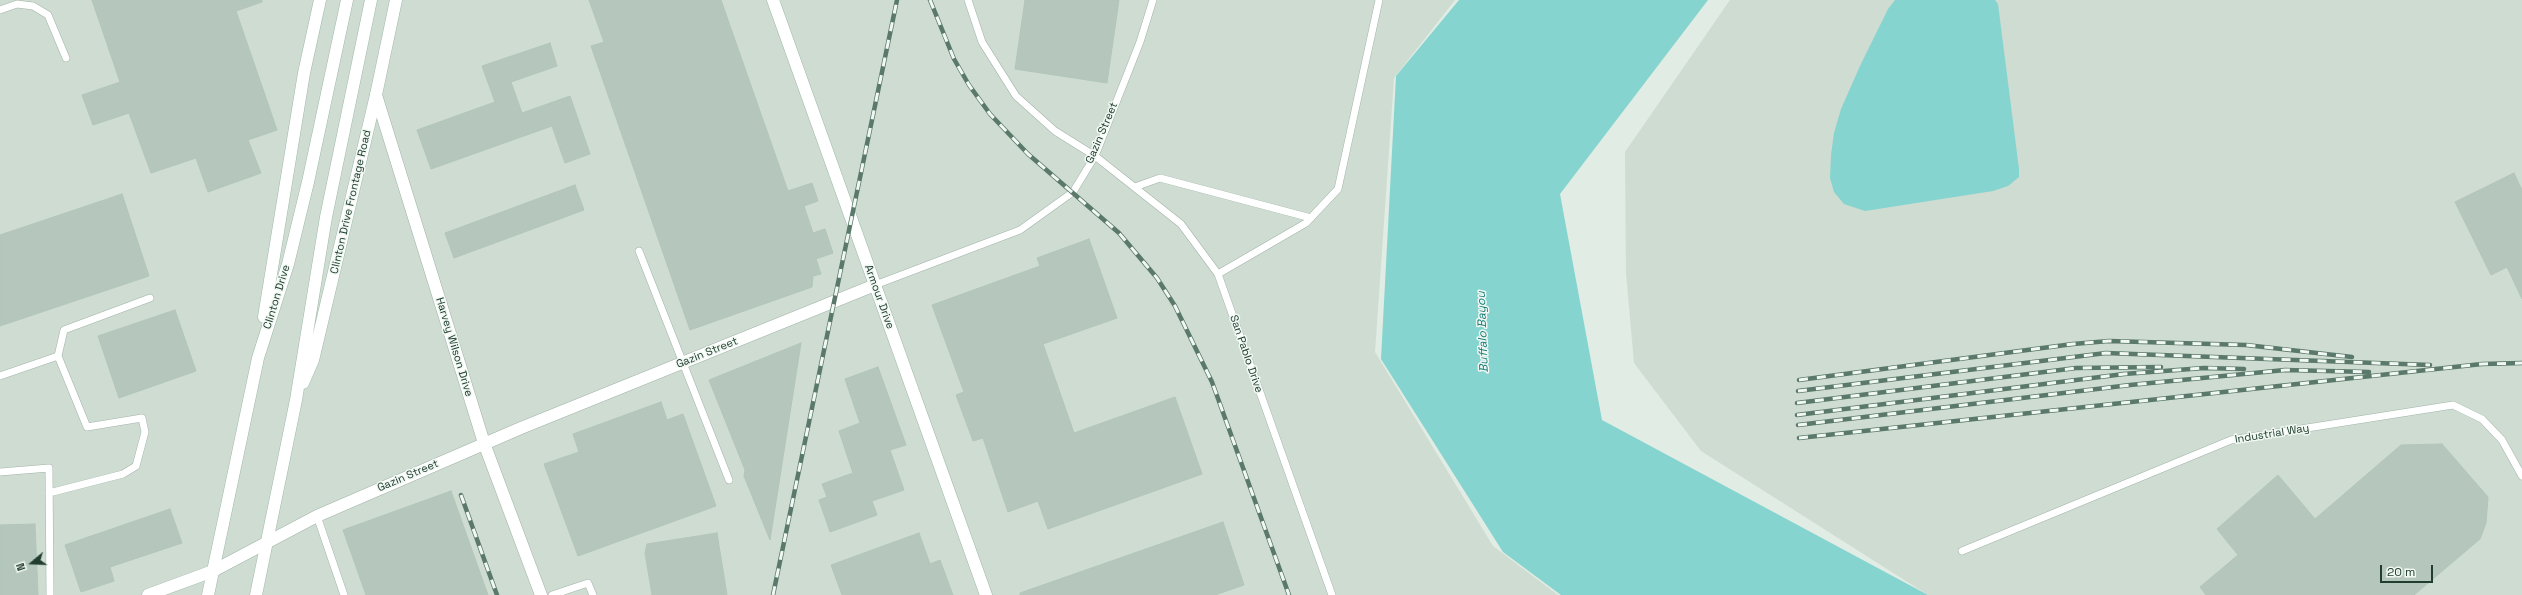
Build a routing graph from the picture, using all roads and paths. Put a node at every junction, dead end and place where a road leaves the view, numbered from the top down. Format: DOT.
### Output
graph roads {
  1 [pos="320,0"];
  2 [pos="347,0"];
  3 [pos="371,0"];
  4 [pos="396,0"];
  5 [pos="773,0"];
  6 [pos="968,0"];
  7 [pos="1152,0"];
  8 [pos="1379,0"];
  9 [pos="0,10"];
  10 [pos="66,58"];
  11 [pos="376,95"];
  12 [pos="1095,156"];
  13 [pos="1135,187"];
  14 [pos="1311,218"];
  15 [pos="640,251"];
  16 [pos="1218,274"];
  17 [pos="875,285"];
  18 [pos="150,298"];
  19 [pos="58,356"];
  20 [pos="258,358"];
  21 [pos="683,363"];
  22 [pos="0,376"];
  23 [pos="296,400"];
  24 [pos="484,443"];
  25 [pos="0,472"];
  26 [pos="2522,476"];
  27 [pos="729,480"];
  28 [pos="49,492"];
  29 [pos="317,516"];
  30 [pos="268,541"];
  31 [pos="1962,551"];
  32 [pos="213,571"];
  33 [pos="50,595"];
  34 [pos="148,595"];
  35 [pos="208,595"];
  36 [pos="256,595"];
  37 [pos="344,595"];
  38 [pos="542,595"];
  39 [pos="552,595"];
  40 [pos="593,595"];
  41 [pos="986,595"];
  42 [pos="1332,595"];
  1 -- 20 [label="street"];
  2 -- 20 [label="street, Clinton Drive"];
  3 -- 23 [label="street"];
  4 -- 11 [label="street, Clinton Drive Frontage Road"];
  5 -- 17 [label="street, Armour Drive"];
  6 -- 12 [label="lane, San Pablo Drive"];
  7 -- 12 [label="lane, Gazin Street"];
  8 -- 14 [label="lane"];
  9 -- 10 [label="lane"];
  11 -- 23 [label="street, Clinton Drive Frontage Road"];
  11 -- 24 [label="street, Harvey Wilson Drive"];
  12 -- 13 [label="lane, San Pablo Drive"];
  12 -- 17 [label="lane, Gazin Street"];
  13 -- 14 [label="lane"];
  13 -- 16 [label="lane, San Pablo Drive"];
  14 -- 16 [label="lane"];
  15 -- 21 [label="lane"];
  16 -- 42 [label="lane, San Pablo Drive"];
  17 -- 21 [label="street, Gazin Street"];
  17 -- 41 [label="street, Armour Drive"];
  18 -- 19 [label="lane"];
  19 -- 22 [label="lane"];
  19 -- 28 [label="lane"];
  20 -- 32 [label="street, Clinton Drive"];
  21 -- 24 [label="street, Gazin Street"];
  21 -- 27 [label="lane"];
  23 -- 30 [label="street"];
  24 -- 29 [label="street, Gazin Street"];
  24 -- 38 [label="street, Harvey Wilson Drive"];
  25 -- 28 [label="lane"];
  26 -- 31 [label="lane, Industrial Way"];
  28 -- 33 [label="lane"];
  29 -- 30 [label="street, Gazin Street"];
  29 -- 37 [label="lane"];
  30 -- 32 [label="street, Gazin Street"];
  30 -- 36 [label="street"];
  32 -- 34 [label="street, Gazin Street"];
  32 -- 35 [label="street, Clinton Drive"];
  39 -- 40 [label="lane"];
}
